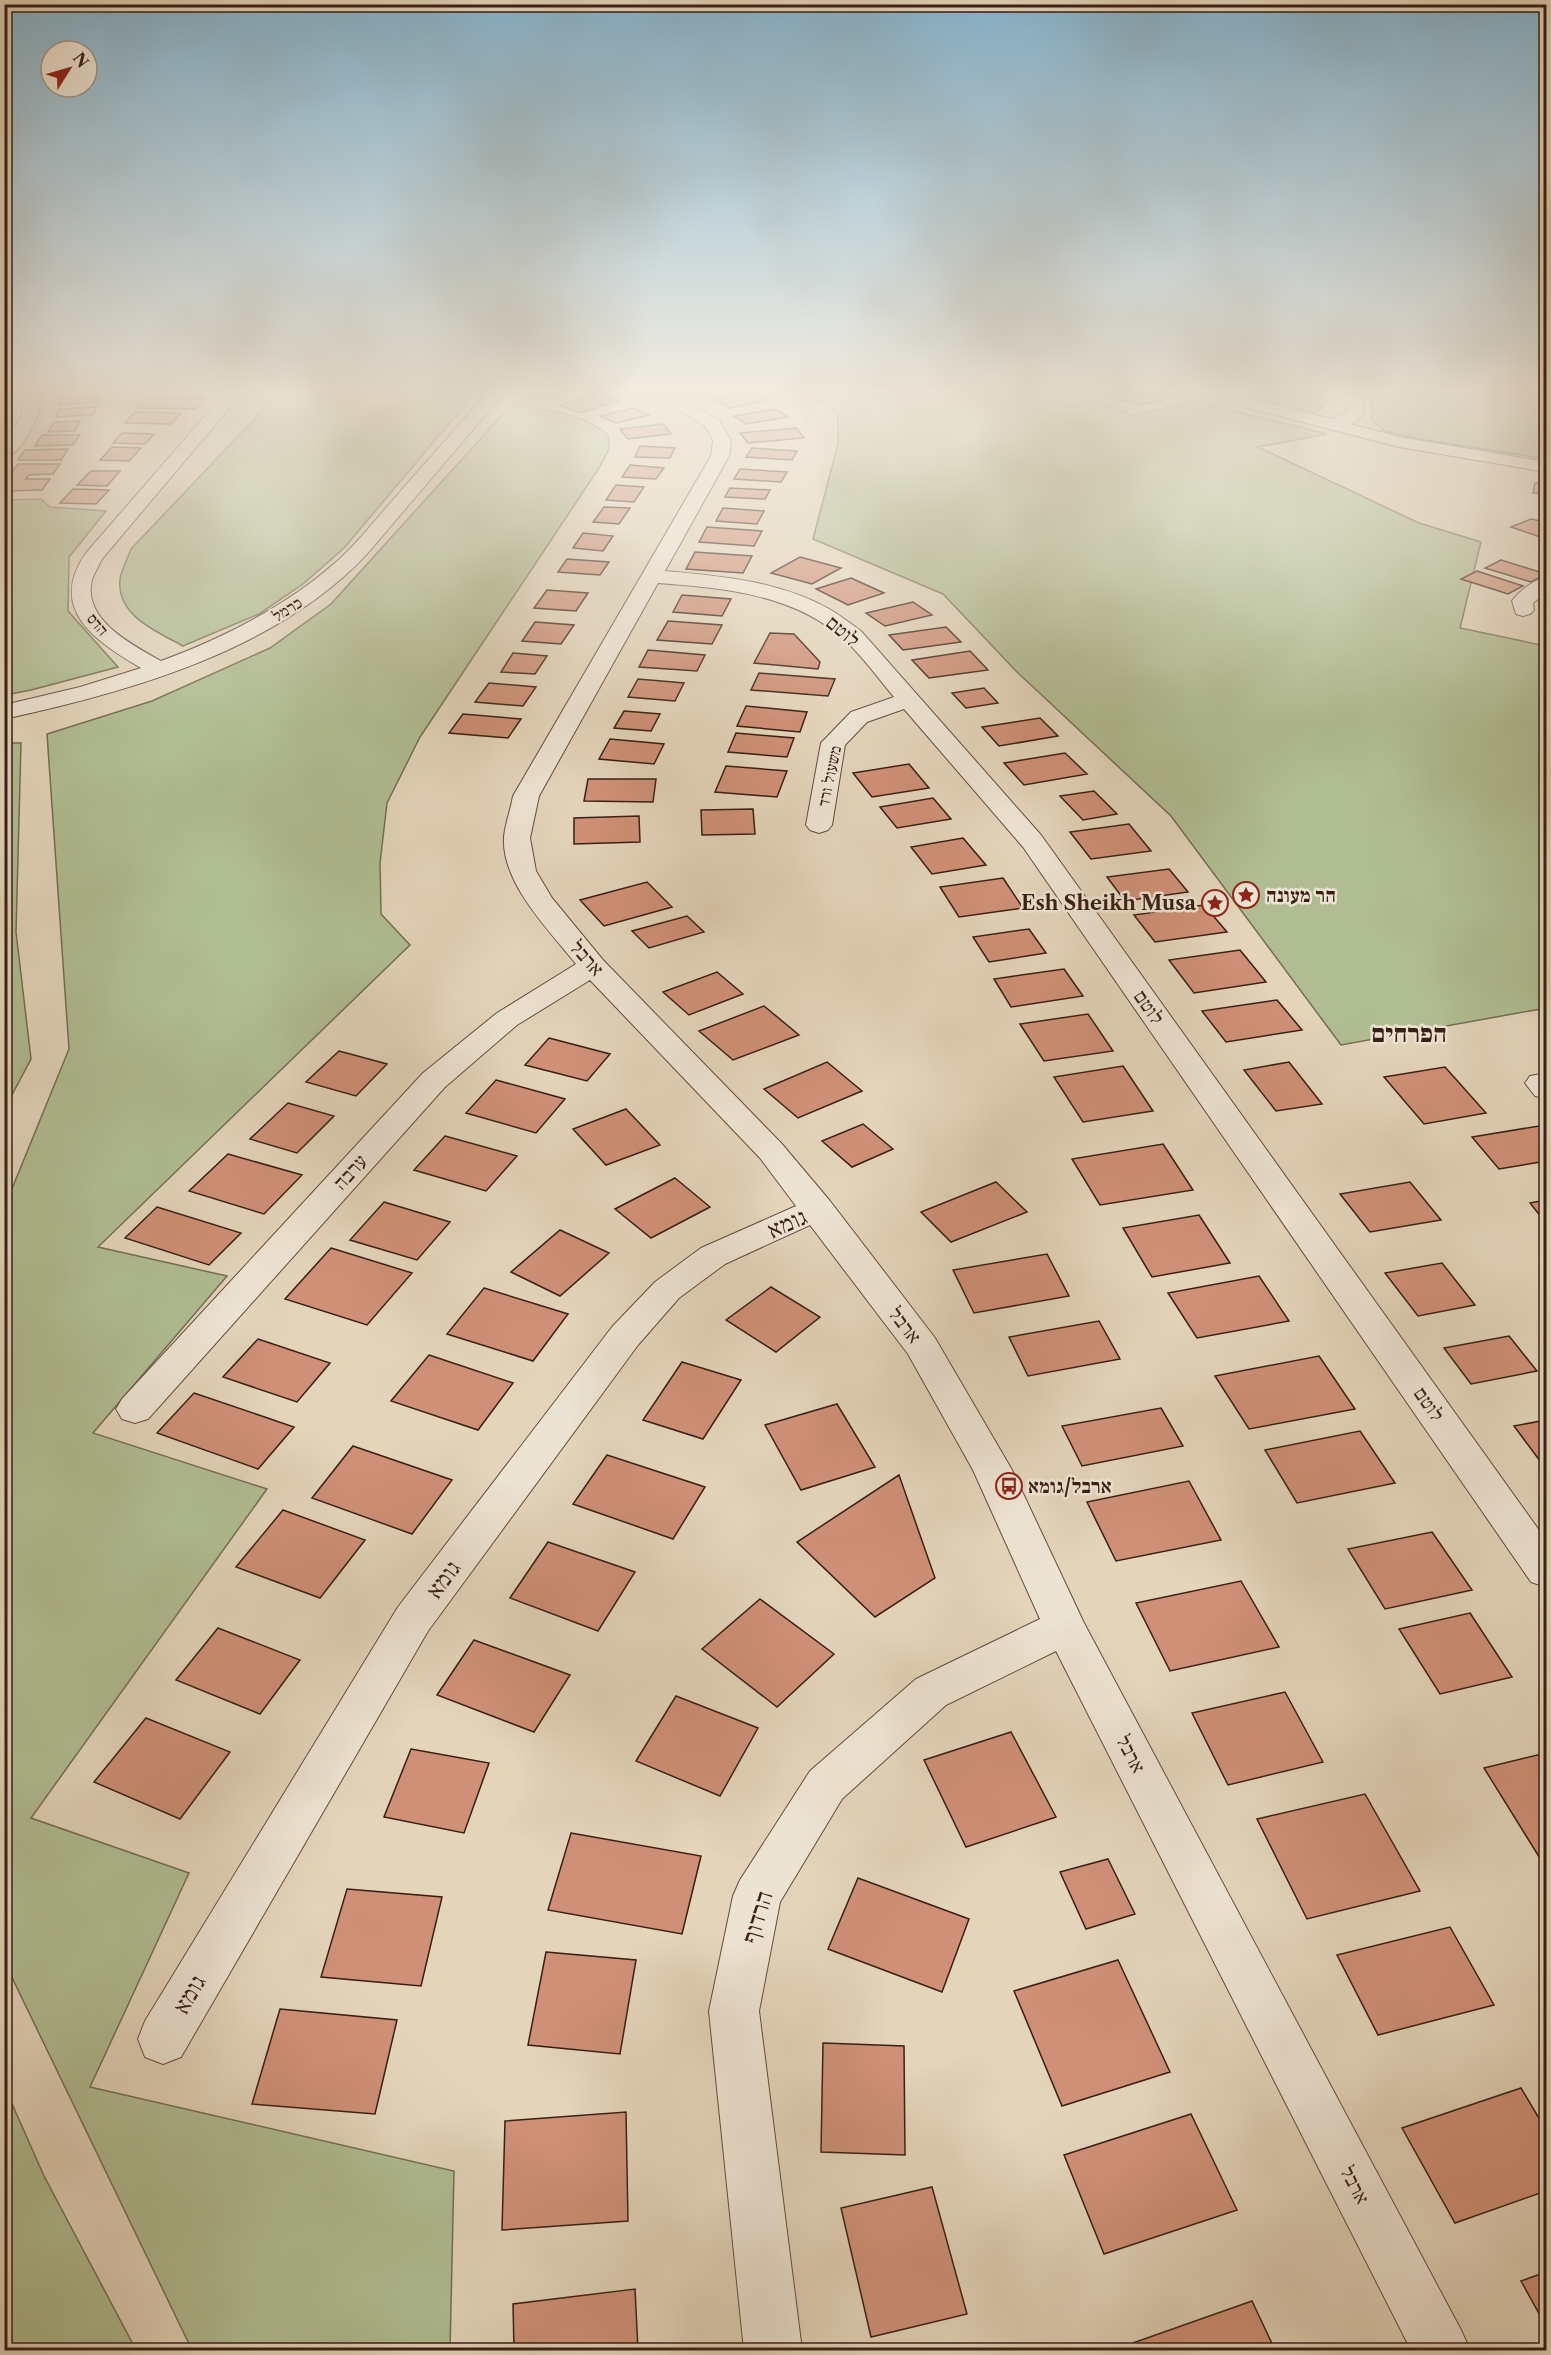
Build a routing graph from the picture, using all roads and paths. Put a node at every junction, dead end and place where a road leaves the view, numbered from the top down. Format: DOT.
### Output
graph roads {
  1 [pos="140,503"];
  2 [pos="399,503"];
  3 [pos="693,503"];
  4 [pos="651,576"];
  5 [pos="1546,583"];
  6 [pos="1523,610"];
  7 [pos="157,668"];
  8 [pos="909,699"];
  9 [pos="4,712"];
  10 [pos="819,825"];
  11 [pos="593,966"];
  12 [pos="818,1209"];
  13 [pos="135,1409"];
  14 [pos="1546,1571"];
  15 [pos="1065,1627"];
  16 [pos="163,2039"];
  17 [pos="773,2350"];
  18 [pos="1441,2350"];
  1 -- 7 [label="street, הדס"];
  2 -- 7 [label="street, כרמל"];
  3 -- 4 [label="street, ארבל"];
  4 -- 8 [label="street, לוטם"];
  4 -- 11 [label="street, ארבל"];
  5 -- 6 [label="street"];
  7 -- 9 [label="street, כרמל"];
  8 -- 10 [label="street, משעול ורד"];
  8 -- 14 [label="street, לוטם"];
  11 -- 12 [label="street, ארבל"];
  11 -- 13 [label="street, ערבה"];
  12 -- 15 [label="street, ארבל"];
  12 -- 16 [label="street, גומא"];
  15 -- 17 [label="street, הרדוף"];
  15 -- 18 [label="street, ארבל"];
}
